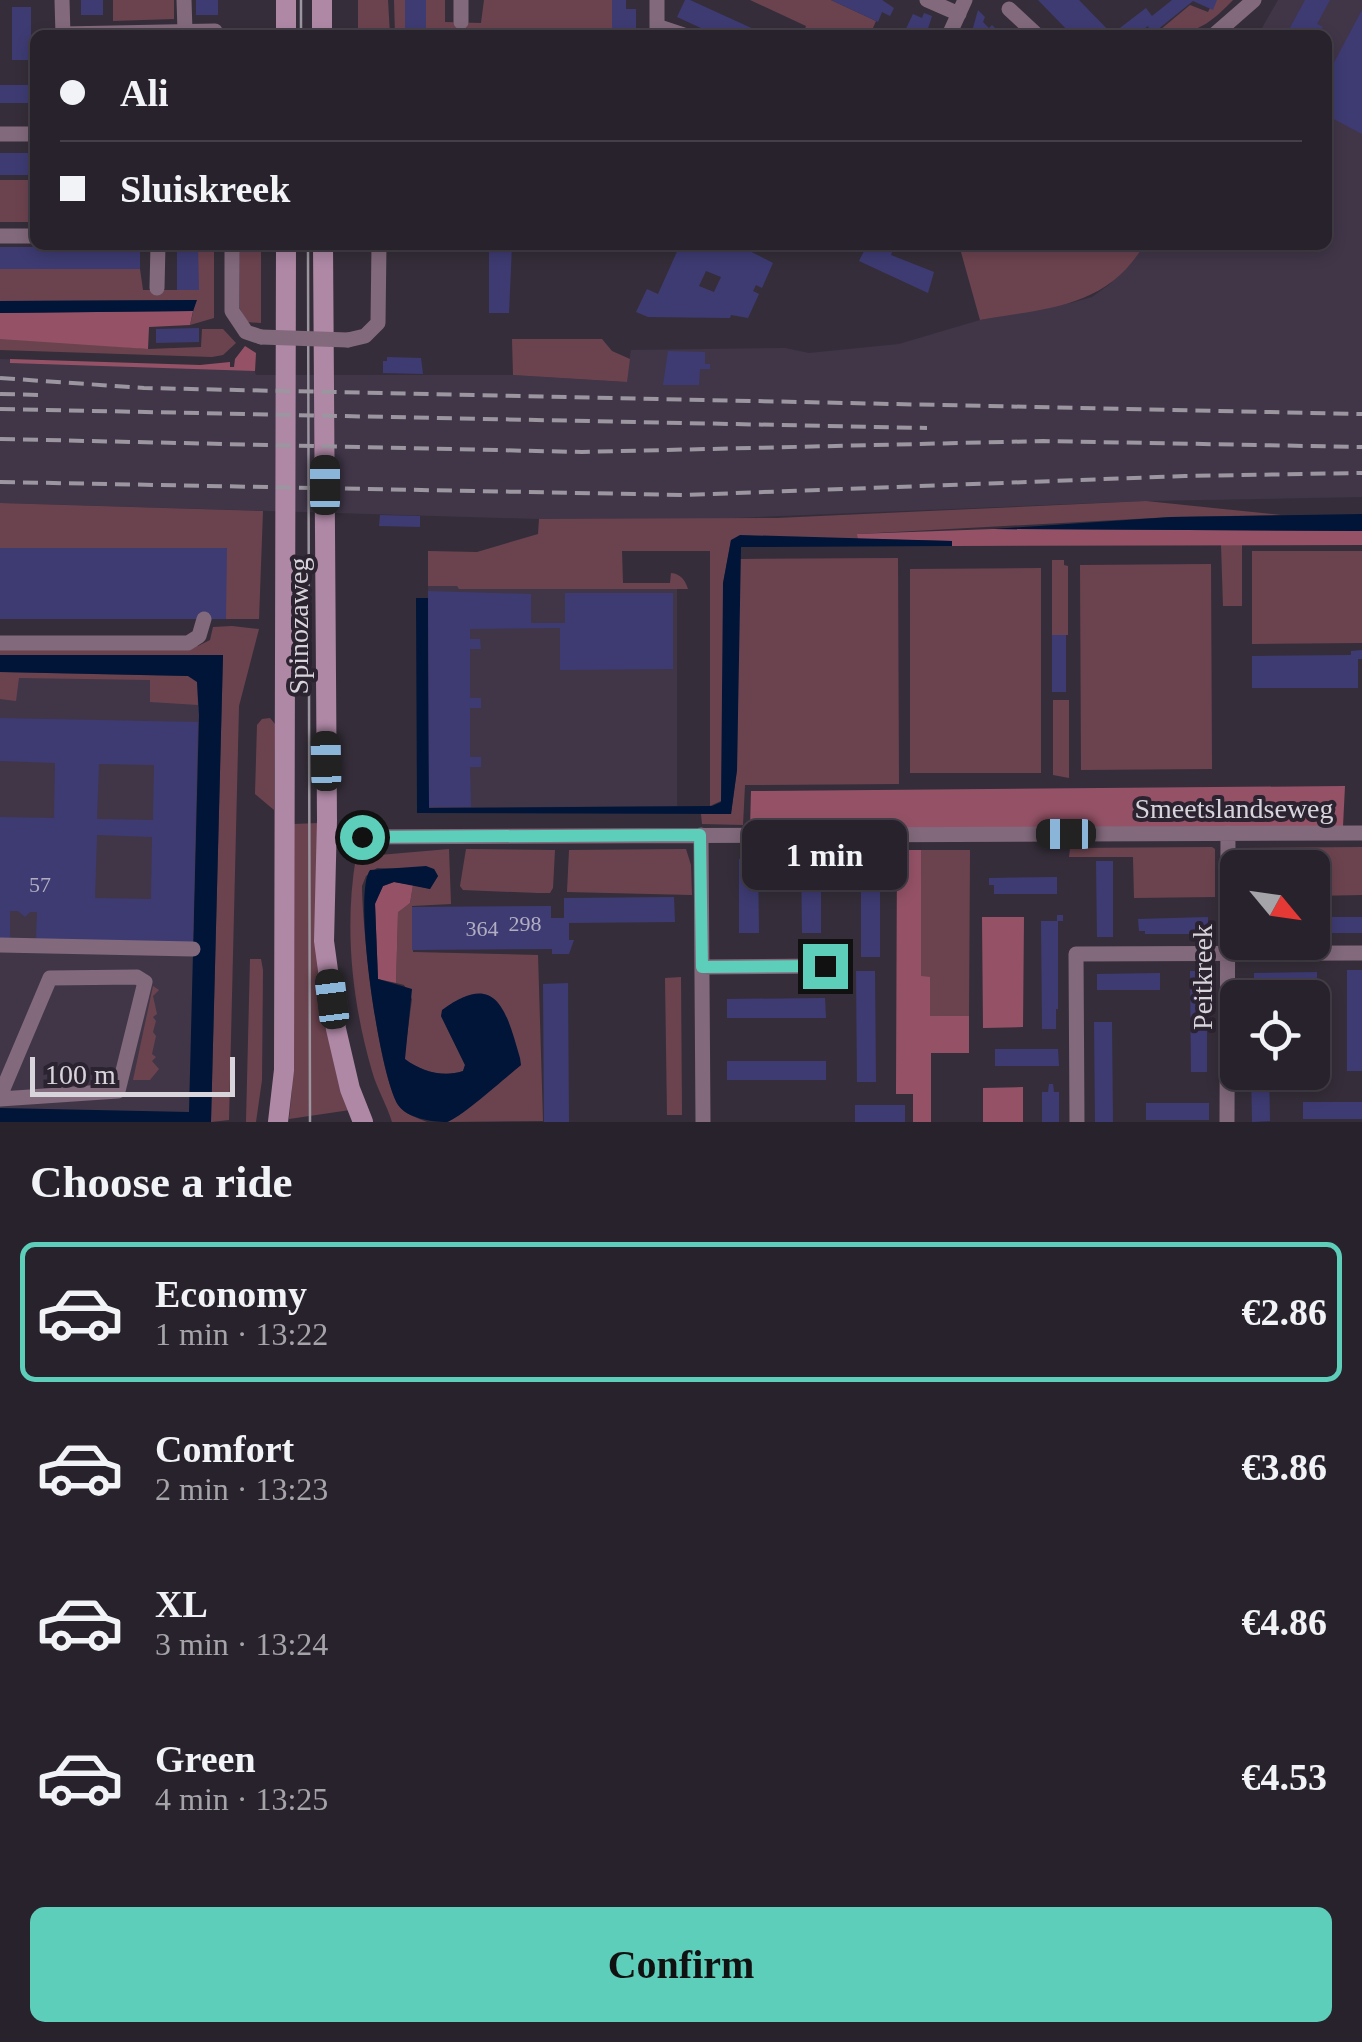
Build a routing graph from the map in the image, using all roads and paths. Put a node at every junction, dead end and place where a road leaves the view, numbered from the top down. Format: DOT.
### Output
graph roads {
  1 [pos="62,0"];
  2 [pos="184,0"];
  3 [pos="286,0"];
  4 [pos="322,0"];
  5 [pos="461,0"];
  6 [pos="657,0"];
  7 [pos="927,0"];
  8 [pos="1254,0"];
  9 [pos="962,7"];
  10 [pos="1009,9"];
  11 [pos="460,22"];
  12 [pos="63,30"];
  13 [pos="185,30"];
  14 [pos="286,30"];
  15 [pos="322,30"];
  16 [pos="657,30"];
  17 [pos="951,30"];
  18 [pos="1031,30"];
  19 [pos="1220,30"];
  20 [pos="0,134"];
  21 [pos="30,134"];
  22 [pos="0,236"];
  23 [pos="30,236"];
  24 [pos="158,250"];
  25 [pos="232,250"];
  26 [pos="286,250"];
  27 [pos="322,250"];
  28 [pos="379,250"];
  29 [pos="157,288"];
  30 [pos="0,634"];
  31 [pos="0,643"];
  32 [pos="1228,833"];
  33 [pos="1362,833"];
  34 [pos="700,835"];
  35 [pos="326,840"];
  36 [pos="1228,850"];
  37 [pos="0,945"];
  38 [pos="193,950"];
  39 [pos="1330,953"];
  40 [pos="1362,953"];
  41 [pos="1220,954"];
  42 [pos="1227,960"];
  43 [pos="825,966"];
  44 [pos="702,967"];
  45 [pos="0,1097"];
  46 [pos="278,1122"];
  47 [pos="363,1122"];
  48 [pos="702,1122"];
  49 [pos="1077,1122"];
  50 [pos="1227,1122"];
  1 -- 12 [label="street"];
  2 -- 13 [label="street"];
  3 -- 14 [label="main road"];
  4 -- 15 [label="main road"];
  5 -- 11 [label="street"];
  6 -- 16 [label="street"];
  7 -- 9 [label="street"];
  8 -- 19 [label="street"];
  9 -- 17 [label="street"];
  10 -- 18 [label="street"];
  20 -- 21 [label="street"];
  22 -- 23 [label="street"];
  24 -- 29 [label="street"];
  25 -- 28 [label="street, bridge"];
  26 -- 46 [label="main road, Spinozaweg"];
  27 -- 35 [label="main road, Spinozaweg"];
  30 -- 31 [label="street"];
  32 -- 33 [label="street, Smeetslandseweg"];
  32 -- 34 [label="street, Smeetslandseweg"];
  32 -- 36 [label="street, Peitkreek"];
  34 -- 35 [label="street, Smeetslandseweg"];
  34 -- 44 [label="street"];
  35 -- 47 [label="main road, Spinozaweg"];
  37 -- 38 [label="street"];
  39 -- 40 [label="street"];
  41 -- 49 [label="street"];
  42 -- 50 [label="street, Peitkreek"];
  43 -- 44 [label="street"];
  44 -- 48 [label="street"];
  45 -- 45 [label="street"];
}
